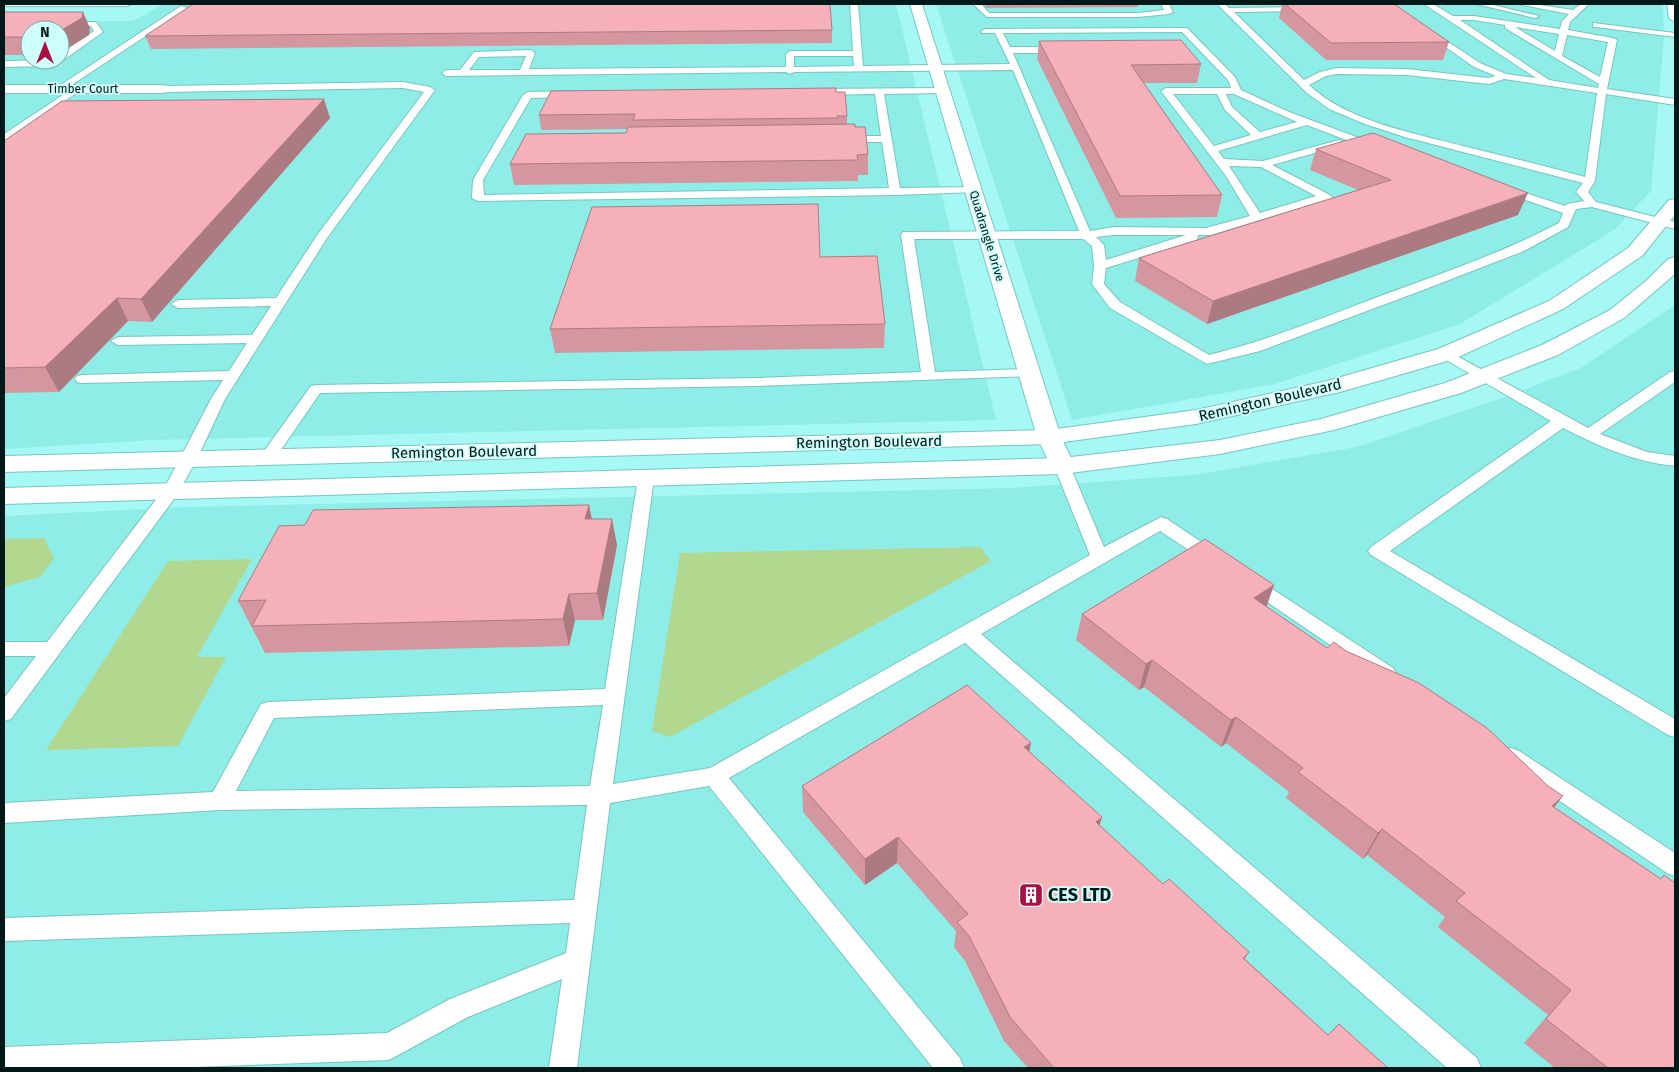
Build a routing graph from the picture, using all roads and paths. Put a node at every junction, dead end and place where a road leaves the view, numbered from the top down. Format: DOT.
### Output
graph roads {
  1 [pos="4,4"];
  2 [pos="128,4"];
  3 [pos="854,4"];
  4 [pos="916,4"];
  5 [pos="977,4"];
  6 [pos="1165,4"];
  7 [pos="1428,4"];
  8 [pos="1480,4"];
  9 [pos="1518,4"];
  10 [pos="1585,4"];
  11 [pos="1673,4"];
  12 [pos="1225,7"];
  13 [pos="184,8"];
  14 [pos="1313,9"];
  15 [pos="1575,13"];
  16 [pos="1451,18"];
  17 [pos="1546,18"];
  18 [pos="1675,18"];
  19 [pos="1556,20"];
  20 [pos="1566,21"];
  21 [pos="1501,22"];
  22 [pos="1575,23"];
  23 [pos="70,24"];
  24 [pos="1585,24"];
  25 [pos="1422,27"];
  26 [pos="998,31"];
  27 [pos="986,32"];
  28 [pos="1563,32"];
  29 [pos="1675,35"];
  30 [pos="1075,49"];
  31 [pos="1008,50"];
  32 [pos="70,52"];
  33 [pos="857,53"];
  34 [pos="1558,57"];
  35 [pos="4,64"];
  36 [pos="20,64"];
  37 [pos="1016,67"];
  38 [pos="936,69"];
  39 [pos="859,70"];
  40 [pos="790,71"];
  41 [pos="464,72"];
  42 [pos="524,72"];
  43 [pos="446,73"];
  44 [pos="1504,76"];
  45 [pos="1549,83"];
  46 [pos="1303,84"];
  47 [pos="1603,87"];
  48 [pos="61,88"];
  49 [pos="78,88"];
  50 [pos="163,89"];
  51 [pos="7,90"];
  52 [pos="1236,90"];
  53 [pos="943,91"];
  54 [pos="1220,91"];
  55 [pos="799,92"];
  56 [pos="879,92"];
  57 [pos="580,93"];
  58 [pos="1675,102"];
  59 [pos="1307,122"];
  60 [pos="1258,136"];
  61 [pos="4,138"];
  62 [pos="886,139"];
  63 [pos="827,140"];
  64 [pos="1354,140"];
  65 [pos="1210,150"];
  66 [pos="1388,151"];
  67 [pos="1221,162"];
  68 [pos="1263,164"];
  69 [pos="1590,181"];
  70 [pos="1497,186"];
  71 [pos="973,190"];
  72 [pos="895,192"];
  73 [pos="1592,204"];
  74 [pos="1675,204"];
  75 [pos="1569,210"];
  76 [pos="1257,217"];
  77 [pos="1668,224"];
  78 [pos="1207,232"];
  79 [pos="987,235"];
  80 [pos="1086,235"];
  81 [pos="1675,263"];
  82 [pos="1100,266"];
  83 [pos="280,302"];
  84 [pos="178,304"];
  85 [pos="256,340"];
  86 [pos="118,341"];
  87 [pos="1446,354"];
  88 [pos="1029,374"];
  89 [pos="233,375"];
  90 [pos="1675,375"];
  91 [pos="928,376"];
  92 [pos="1484,376"];
  93 [pos="82,378"];
  94 [pos="1562,421"];
  95 [pos="1590,435"];
  96 [pos="1048,437"];
  97 [pos="268,457"];
  98 [pos="190,459"];
  99 [pos="1675,461"];
  100 [pos="4,464"];
  101 [pos="1062,466"];
  102 [pos="646,478"];
  103 [pos="171,491"];
  104 [pos="4,496"];
  105 [pos="1100,558"];
  106 [pos="967,633"];
  107 [pos="53,649"];
  108 [pos="4,650"];
  109 [pos="1401,683"];
  110 [pos="616,697"];
  111 [pos="4,713"];
  112 [pos="1675,729"];
  113 [pos="1493,744"];
  114 [pos="714,776"];
  115 [pos="600,796"];
  116 [pos="220,801"];
  117 [pos="4,813"];
  118 [pos="1675,866"];
  119 [pos="585,911"];
  120 [pos="4,929"];
  121 [pos="578,960"];
  122 [pos="4,1061"];
  123 [pos="563,1068"];
  124 [pos="950,1068"];
  125 [pos="1466,1068"];
  1 -- 2 [label="lane"];
  3 -- 33 [label="lane"];
  4 -- 38 [label="street, Quadrangle Drive"];
  5 -- 6 [label="lane"];
  7 -- 16 [label="lane"];
  8 -- 17 [label="lane"];
  9 -- 15 [label="lane"];
  10 -- 15 [label="lane"];
  11 -- 18 [label="street"];
  12 -- 14 [label="lane"];
  12 -- 46 [label="lane"];
  13 -- 48 [label="lane"];
  15 -- 20 [label="lane"];
  16 -- 21 [label="lane"];
  16 -- 45 [label="lane"];
  19 -- 20 [label="lane"];
  20 -- 22 [label="lane"];
  20 -- 28 [label="lane"];
  21 -- 28 [label="lane"];
  21 -- 34 [label="lane"];
  23 -- 32 [label="lane"];
  24 -- 29 [label="lane"];
  25 -- 44 [label="lane"];
  26 -- 27 [label="lane"];
  26 -- 31 [label="lane"];
  26 -- 52 [label="lane"];
  28 -- 34 [label="lane"];
  28 -- 47 [label="lane"];
  30 -- 31 [label="lane"];
  31 -- 37 [label="lane"];
  33 -- 39 [label="lane"];
  33 -- 40 [label="lane"];
  34 -- 47 [label="lane"];
  35 -- 36 [label="lane"];
  37 -- 38 [label="lane"];
  37 -- 80 [label="lane"];
  38 -- 39 [label="lane"];
  38 -- 53 [label="street, Quadrangle Drive"];
  39 -- 40 [label="lane"];
  40 -- 42 [label="lane"];
  41 -- 42 [label="lane"];
  41 -- 42 [label="lane"];
  41 -- 43 [label="lane"];
  44 -- 45 [label="lane"];
  44 -- 46 [label="lane"];
  45 -- 47 [label="lane"];
  46 -- 69 [label="lane"];
  47 -- 58 [label="lane"];
  47 -- 69 [label="lane"];
  48 -- 49 [label="street, Timber Court"];
  48 -- 51 [label="street, Timber Court"];
  49 -- 50 [label="street, Timber Court"];
  49 -- 61 [label="lane"];
  50 -- 83 [label="lane"];
  52 -- 54 [label="lane"];
  52 -- 59 [label="lane"];
  53 -- 56 [label="lane"];
  53 -- 71 [label="street, Quadrangle Drive"];
  54 -- 60 [label="lane"];
  54 -- 65 [label="lane"];
  55 -- 56 [label="lane"];
  56 -- 62 [label="lane"];
  57 -- 72 [label="lane"];
  59 -- 60 [label="lane"];
  59 -- 64 [label="lane"];
  60 -- 65 [label="lane"];
  62 -- 63 [label="lane"];
  62 -- 72 [label="lane"];
  64 -- 66 [label="lane"];
  64 -- 68 [label="lane"];
  65 -- 67 [label="lane"];
  67 -- 68 [label="lane"];
  67 -- 76 [label="lane"];
  68 -- 76 [label="lane"];
  69 -- 73 [label="lane"];
  70 -- 75 [label="lane"];
  71 -- 72 [label="lane"];
  71 -- 79 [label="street, Quadrangle Drive"];
  73 -- 75 [label="lane"];
  73 -- 77 [label="lane"];
  74 -- 77 [label="street, Remington Boulevard"];
  75 -- 82 [label="lane"];
  76 -- 78 [label="lane"];
  77 -- 87 [label="street, Remington Boulevard"];
  78 -- 80 [label="lane"];
  78 -- 82 [label="lane"];
  79 -- 80 [label="lane"];
  79 -- 88 [label="street, Quadrangle Drive"];
  79 -- 91 [label="lane"];
  80 -- 82 [label="lane"];
  81 -- 92 [label="street, Remington Boulevard"];
  83 -- 84 [label="lane"];
  83 -- 85 [label="lane"];
  85 -- 86 [label="lane"];
  85 -- 89 [label="lane"];
  87 -- 92 [label="lane"];
  87 -- 96 [label="street, Remington Boulevard"];
  88 -- 91 [label="lane"];
  88 -- 96 [label="street, Quadrangle Drive"];
  89 -- 93 [label="lane"];
  89 -- 98 [label="lane"];
  90 -- 95 [label="lane"];
  91 -- 97 [label="lane"];
  92 -- 94 [label="lane"];
  92 -- 101 [label="street, Remington Boulevard"];
  94 -- 95 [label="lane"];
  94 -- 112 [label="lane"];
  95 -- 99 [label="lane"];
  96 -- 97 [label="street, Remington Boulevard"];
  96 -- 101 [label="street, Quadrangle Drive"];
  97 -- 98 [label="street, Remington Boulevard"];
  98 -- 100 [label="street, Remington Boulevard"];
  98 -- 103 [label="lane"];
  101 -- 102 [label="street, Remington Boulevard"];
  101 -- 105 [label="lane"];
  102 -- 103 [label="street, Remington Boulevard"];
  102 -- 110 [label="lane"];
  103 -- 104 [label="street, Remington Boulevard"];
  103 -- 107 [label="lane"];
  105 -- 106 [label="lane"];
  105 -- 109 [label="lane"];
  106 -- 114 [label="lane"];
  106 -- 125 [label="lane"];
  107 -- 108 [label="lane"];
  107 -- 111 [label="lane"];
  110 -- 115 [label="lane"];
  110 -- 116 [label="lane"];
  113 -- 118 [label="lane"];
  114 -- 115 [label="lane"];
  114 -- 124 [label="lane"];
  115 -- 116 [label="lane"];
  115 -- 119 [label="lane"];
  116 -- 117 [label="lane"];
  119 -- 120 [label="lane"];
  119 -- 121 [label="lane"];
  121 -- 122 [label="lane"];
  121 -- 123 [label="lane"];
}
